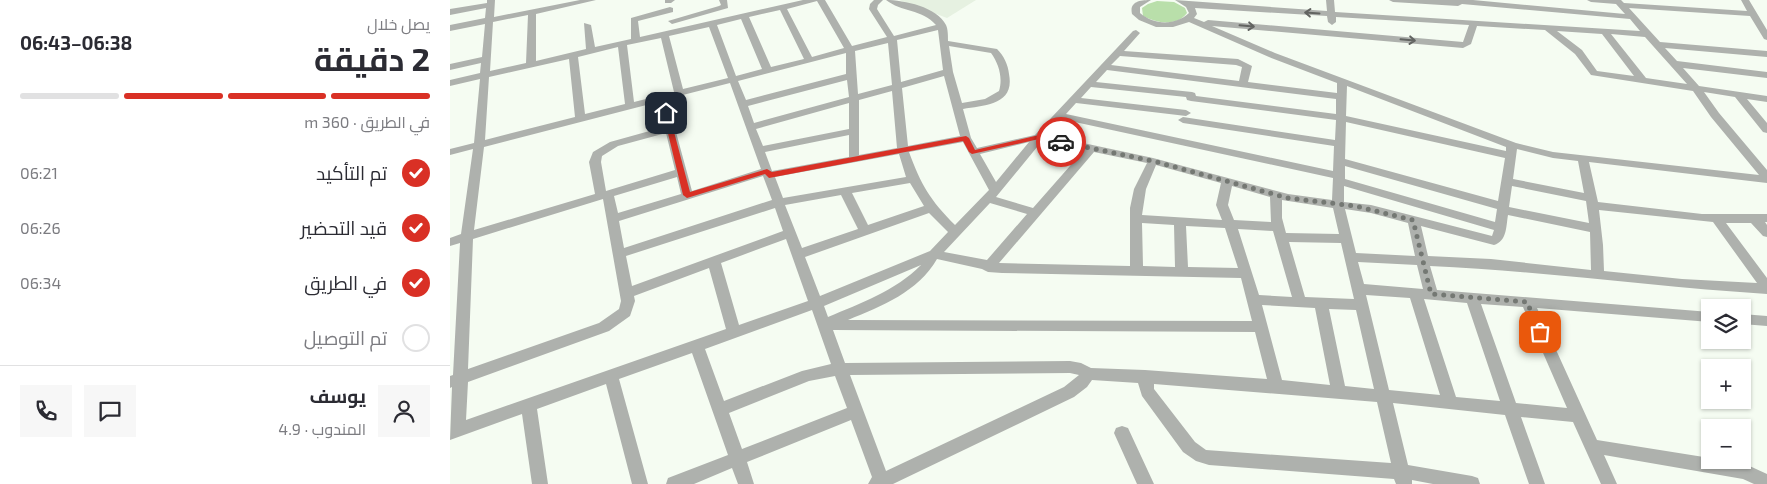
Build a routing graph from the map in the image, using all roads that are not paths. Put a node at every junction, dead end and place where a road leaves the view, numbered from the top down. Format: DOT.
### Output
graph roads {
  1 [pos="592,0"];
  2 [pos="723,0"];
  3 [pos="814,0"];
  4 [pos="821,0"];
  5 [pos="879,0"];
  6 [pos="890,0"];
  7 [pos="1147,0"];
  8 [pos="1330,0"];
  9 [pos="1393,0"];
  10 [pos="1569,0"];
  11 [pos="1591,0"];
  12 [pos="1744,0"];
  13 [pos="491,2"];
  14 [pos="1184,2"];
  15 [pos="1457,2"];
  16 [pos="669,3"];
  17 [pos="1620,3"];
  18 [pos="782,7"];
  19 [pos="450,12"];
  20 [pos="532,12"];
  21 [pos="1578,13"];
  22 [pos="1754,14"];
  23 [pos="1332,15"];
  24 [pos="744,16"];
  25 [pos="1632,17"];
  26 [pos="490,20"];
  27 [pos="1194,20"];
  28 [pos="672,21"];
  29 [pos="1145,21"];
  30 [pos="1470,22"];
  31 [pos="712,23"];
  32 [pos="1158,24"];
  33 [pos="587,25"];
  34 [pos="942,26"];
  35 [pos="1546,26"];
  36 [pos="450,28"];
  37 [pos="1587,29"];
  38 [pos="1604,31"];
  39 [pos="675,32"];
  40 [pos="1136,33"];
  41 [pos="664,34"];
  42 [pos="1646,34"];
  43 [pos="1334,37"];
  44 [pos="1767,37"];
  45 [pos="892,39"];
  46 [pos="636,40"];
  47 [pos="944,43"];
  48 [pos="622,44"];
  49 [pos="1658,45"];
  50 [pos="850,50"];
  51 [pos="591,51"];
  52 [pos="1118,53"];
  53 [pos="1767,54"];
  54 [pos="573,55"];
  55 [pos="486,59"];
  56 [pos="809,60"];
  57 [pos="531,64"];
  58 [pos="1675,64"];
  59 [pos="450,67"];
  60 [pos="1106,67"];
  61 [pos="768,71"];
  62 [pos="948,72"];
  63 [pos="484,75"];
  64 [pos="1767,75"];
  65 [pos="851,76"];
  66 [pos="1198,77"];
  67 [pos="733,80"];
  68 [pos="1643,81"];
  69 [pos="1342,82"];
  70 [pos="450,83"];
  71 [pos="1090,84"];
  72 [pos="1243,84"];
  73 [pos="896,87"];
  74 [pos="1696,88"];
  75 [pos="679,93"];
  76 [pos="1738,94"];
  77 [pos="1765,95"];
  78 [pos="1191,97"];
  79 [pos="1341,97"];
  80 [pos="662,98"];
  81 [pos="854,98"];
  82 [pos="1075,100"];
  83 [pos="742,104"];
  84 [pos="630,106"];
  85 [pos="958,108"];
  86 [pos="1060,116"];
  87 [pos="1184,117"];
  88 [pos="580,118"];
  89 [pos="1340,118"];
  90 [pos="751,127"];
  91 [pos="670,129"];
  92 [pos="1767,130"];
  93 [pos="854,131"];
  94 [pos="1039,137"];
  95 [pos="966,138"];
  96 [pos="1176,141"];
  97 [pos="479,144"];
  98 [pos="1340,144"];
  99 [pos="1091,149"];
  100 [pos="760,150"];
  101 [pos="903,150"];
  102 [pos="1512,151"];
  103 [pos="450,152"];
  104 [pos="972,152"];
  105 [pos="1582,158"];
  106 [pos="854,160"];
  107 [pos="1153,161"];
  108 [pos="1340,161"];
  109 [pos="681,172"];
  110 [pos="768,173"];
  111 [pos="1767,178"];
  112 [pos="912,179"];
  113 [pos="1339,179"];
  114 [pos="1227,181"];
  115 [pos="1507,182"];
  116 [pos="846,191"];
  117 [pos="1276,194"];
  118 [pos="604,195"];
  119 [pos="687,195"];
  120 [pos="992,195"];
  121 [pos="1592,201"];
  122 [pos="779,202"];
  123 [pos="1338,204"];
  124 [pos="931,208"];
  125 [pos="1503,208"];
  126 [pos="1036,213"];
  127 [pos="1761,218"];
  128 [pos="613,219"];
  129 [pos="1135,219"];
  130 [pos="1717,219"];
  131 [pos="1413,220"];
  132 [pos="1180,222"];
  133 [pos="1231,225"];
  134 [pos="1500,228"];
  135 [pos="1596,229"];
  136 [pos="865,231"];
  137 [pos="955,232"];
  138 [pos="1280,232"];
  139 [pos="790,233"];
  140 [pos="1767,233"];
  141 [pos="467,237"];
  142 [pos="1346,239"];
  143 [pos="450,242"];
  144 [pos="619,254"];
  145 [pos="799,254"];
  146 [pos="934,254"];
  147 [pos="1350,257"];
  148 [pos="714,261"];
  149 [pos="1424,261"];
  150 [pos="988,267"];
  151 [pos="1137,271"];
  152 [pos="1182,272"];
  153 [pos="1246,272"];
  154 [pos="1597,274"];
  155 [pos="1358,289"];
  156 [pos="1767,289"];
  157 [pos="627,293"];
  158 [pos="1415,293"];
  159 [pos="1431,294"];
  160 [pos="1472,298"];
  161 [pos="1254,300"];
  162 [pos="1300,302"];
  163 [pos="1527,302"];
  164 [pos="817,303"];
  165 [pos="1321,303"];
  166 [pos="1362,304"];
  167 [pos="1701,316"];
  168 [pos="1751,320"];
  169 [pos="1767,321"];
  170 [pos="824,325"];
  171 [pos="1261,327"];
  172 [pos="734,333"];
  173 [pos="697,346"];
  174 [pos="840,369"];
  175 [pos="1088,374"];
  176 [pos="611,376"];
  177 [pos="1145,376"];
  178 [pos="455,380"];
  179 [pos="1276,387"];
  180 [pos="1339,392"];
  181 [pos="1383,396"];
  182 [pos="1450,403"];
  183 [pos="529,405"];
  184 [pos="1511,409"];
  185 [pos="720,410"];
  186 [pos="856,411"];
  187 [pos="1578,416"];
  188 [pos="454,431"];
  189 [pos="1122,433"];
  190 [pos="1592,446"];
  191 [pos="737,458"];
  192 [pos="1403,478"];
  193 [pos="880,483"];
  194 [pos="540,484"];
  195 [pos="640,484"];
  196 [pos="674,484"];
  197 [pos="746,484"];
  198 [pos="1146,484"];
  199 [pos="1472,484"];
  200 [pos="1538,484"];
  201 [pos="1609,484"];
  202 [pos="1767,484"];
  1 -- 20 [label="street"];
  2 -- 28 [label="street"];
  3 -- 18 [label="street"];
  4 -- 50 [label="street"];
  5 -- 45 [label="street"];
  6 -- 34 [label="street"];
  7 -- 29 [label="street"];
  8 -- 23 [label="street"];
  9 -- 15 [label="street"];
  10 -- 21 [label="street"];
  11 -- 17 [label="street"];
  12 -- 22 [label="street"];
  13 -- 19 [label="street"];
  13 -- 26 [label="street"];
  23 -- 14 [label="street, one-way"];
  14 -- 27 [label="street"];
  15 -- 21 [label="street"];
  15 -- 30 [label="street"];
  16 -- 28 [label="street"];
  16 -- 46 [label="street"];
  17 -- 22 [label="street"];
  17 -- 25 [label="street"];
  18 -- 24 [label="street"];
  18 -- 56 [label="street"];
  20 -- 26 [label="street"];
  20 -- 57 [label="street"];
  21 -- 25 [label="street"];
  21 -- 37 [label="street"];
  22 -- 44 [label="street"];
  23 -- 30 [label="street"];
  23 -- 43 [label="street"];
  24 -- 31 [label="street"];
  24 -- 61 [label="street"];
  25 -- 42 [label="street"];
  26 -- 36 [label="street"];
  26 -- 55 [label="street"];
  27 -- 32 [label="street"];
  27 -- 43 [label="street, one-way"];
  27 -- 69 [label="street"];
  28 -- 39 [label="street"];
  29 -- 32 [label="street"];
  29 -- 40 [label="street"];
  30 -- 35 [label="street"];
  43 -- 30 [label="street, one-way"];
  31 -- 39 [label="street"];
  31 -- 67 [label="street"];
  32 -- 40 [label="street"];
  33 -- 51 [label="street"];
  34 -- 45 [label="street"];
  34 -- 47 [label="street"];
  35 -- 37 [label="street"];
  35 -- 68 [label="street"];
  37 -- 38 [label="street"];
  38 -- 42 [label="street"];
  38 -- 68 [label="street"];
  39 -- 41 [label="street"];
  40 -- 52 [label="street"];
  41 -- 46 [label="street"];
  41 -- 75 [label="street"];
  42 -- 49 [label="street"];
  45 -- 50 [label="street"];
  45 -- 73 [label="street"];
  46 -- 48 [label="street"];
  47 -- 62 [label="street"];
  47 -- 85 [label="street"];
  48 -- 51 [label="street"];
  48 -- 84 [label="street"];
  49 -- 53 [label="street"];
  49 -- 58 [label="street"];
  50 -- 56 [label="street"];
  50 -- 65 [label="street"];
  51 -- 54 [label="street"];
  52 -- 60 [label="street"];
  52 -- 72 [label="street"];
  54 -- 57 [label="street"];
  54 -- 88 [label="street"];
  55 -- 59 [label="street"];
  55 -- 63 [label="street"];
  56 -- 61 [label="street"];
  57 -- 63 [label="street"];
  58 -- 64 [label="street"];
  58 -- 74 [label="street"];
  60 -- 66 [label="street"];
  60 -- 71 [label="street"];
  61 -- 67 [label="street"];
  62 -- 73 [label="street"];
  62 -- 85 [label="street"];
  63 -- 70 [label="street"];
  63 -- 97 [label="street"];
  65 -- 81 [label="street"];
  65 -- 83 [label="street"];
  66 -- 72 [label="street"];
  66 -- 78 [label="street"];
  67 -- 75 [label="street"];
  67 -- 83 [label="street"];
  68 -- 74 [label="street"];
  69 -- 79 [label="street"];
  69 -- 102 [label="street"];
  71 -- 78 [label="street"];
  71 -- 82 [label="street"];
  72 -- 79 [label="street"];
  73 -- 81 [label="street"];
  73 -- 101 [label="street"];
  74 -- 76 [label="street"];
  74 -- 111 [label="street"];
  75 -- 80 [label="street"];
  76 -- 77 [label="street"];
  76 -- 92 [label="street"];
  78 -- 87 [label="street"];
  78 -- 89 [label="street"];
  79 -- 89 [label="street"];
  80 -- 84 [label="street"];
  80 -- 91 [label="street"];
  81 -- 90 [label="street"];
  81 -- 93 [label="street"];
  82 -- 86 [label="street"];
  82 -- 87 [label="street"];
  83 -- 90 [label="street"];
  84 -- 88 [label="street"];
  85 -- 95 [label="street"];
  86 -- 94 [label="street"];
  86 -- 96 [label="street"];
  87 -- 96 [label="street"];
  87 -- 98 [label="street"];
  88 -- 97 [label="street"];
  89 -- 98 [label="street"];
  89 -- 102 [label="street"];
  90 -- 100 [label="street"];
  91 -- 109 [label="street"];
  91 -- 118 [label="street"];
  93 -- 100 [label="street"];
  93 -- 106 [label="street"];
  94 -- 99 [label="street"];
  94 -- 104 [label="street"];
  94 -- 120 [label="street"];
  95 -- 101 [label="street"];
  95 -- 104 [label="street"];
  96 -- 113 [label="street"];
  97 -- 103 [label="street"];
  97 -- 141 [label="street"];
  98 -- 108 [label="street"];
  99 -- 107 [label="street"];
  99 -- 126 [label="street"];
  100 -- 110 [label="street"];
  101 -- 106 [label="street"];
  101 -- 112 [label="street"];
  102 -- 105 [label="street"];
  102 -- 115 [label="street"];
  104 -- 120 [label="street"];
  105 -- 111 [label="street"];
  105 -- 121 [label="street"];
  106 -- 110 [label="street"];
  107 -- 114 [label="street"];
  107 -- 129 [label="street"];
  108 -- 113 [label="street"];
  108 -- 125 [label="street"];
  109 -- 118 [label="street"];
  109 -- 119 [label="street"];
  110 -- 119 [label="street"];
  110 -- 122 [label="street"];
  112 -- 116 [label="street"];
  112 -- 124 [label="street"];
  113 -- 123 [label="street"];
  113 -- 134 [label="street"];
  114 -- 117 [label="street"];
  114 -- 133 [label="street"];
  115 -- 121 [label="street"];
  115 -- 125 [label="street"];
  116 -- 122 [label="street"];
  116 -- 136 [label="street"];
  117 -- 123 [label="street"];
  117 -- 138 [label="street"];
  118 -- 128 [label="street"];
  118 -- 141 [label="street"];
  119 -- 128 [label="street"];
  120 -- 126 [label="street"];
  120 -- 137 [label="street"];
  121 -- 130 [label="street"];
  121 -- 135 [label="street"];
  122 -- 139 [label="street"];
  122 -- 144 [label="street"];
  123 -- 131 [label="street"];
  123 -- 142 [label="street"];
  124 -- 136 [label="street"];
  124 -- 137 [label="street"];
  125 -- 134 [label="street"];
  125 -- 135 [label="street"];
  126 -- 150 [label="street"];
  127 -- 130 [label="street"];
  127 -- 140 [label="street"];
  128 -- 144 [label="street"];
  129 -- 132 [label="street"];
  129 -- 151 [label="street"];
  130 -- 156 [label="street"];
  131 -- 134 [label="street"];
  131 -- 149 [label="street"];
  132 -- 133 [label="street"];
  132 -- 152 [label="street"];
  133 -- 138 [label="street"];
  133 -- 153 [label="street"];
  135 -- 154 [label="street"];
  136 -- 145 [label="street"];
  137 -- 146 [label="street"];
  138 -- 142 [label="street"];
  138 -- 162 [label="street"];
  139 -- 145 [label="street"];
  139 -- 148 [label="street"];
  141 -- 143 [label="street"];
  141 -- 178 [label="street"];
  142 -- 147 [label="street"];
  144 -- 157 [label="street"];
  145 -- 164 [label="street"];
  146 -- 150 [label="street"];
  146 -- 164 [label="street"];
  146 -- 170 [label="street"];
  147 -- 149 [label="street"];
  147 -- 155 [label="street"];
  148 -- 157 [label="street"];
  148 -- 172 [label="street"];
  149 -- 154 [label="street"];
  149 -- 159 [label="street"];
  150 -- 151 [label="street"];
  151 -- 152 [label="street"];
  152 -- 153 [label="street"];
  153 -- 161 [label="street"];
  154 -- 156 [label="street"];
  155 -- 158 [label="street"];
  155 -- 166 [label="street"];
  157 -- 178 [label="street"];
  158 -- 159 [label="street"];
  158 -- 182 [label="street"];
  159 -- 160 [label="street"];
  160 -- 163 [label="street"];
  160 -- 184 [label="street"];
  161 -- 162 [label="street"];
  161 -- 171 [label="street"];
  162 -- 165 [label="street"];
  163 -- 167 [label="street"];
  163 -- 187 [label="street"];
  164 -- 170 [label="street"];
  164 -- 172 [label="street"];
  165 -- 166 [label="street"];
  165 -- 180 [label="street"];
  166 -- 181 [label="street"];
  168 -- 169 [label="street"];
  170 -- 171 [label="street"];
  170 -- 174 [label="street"];
  171 -- 179 [label="street"];
  172 -- 173 [label="street"];
  173 -- 176 [label="street"];
  173 -- 185 [label="street"];
  174 -- 175 [label="street"];
  174 -- 185 [label="street"];
  174 -- 186 [label="street"];
  175 -- 177 [label="street"];
  175 -- 193 [label="street"];
  176 -- 183 [label="street"];
  176 -- 195 [label="street"];
  177 -- 179 [label="street"];
  177 -- 192 [label="street"];
  178 -- 188 [label="street"];
  179 -- 180 [label="street"];
  180 -- 181 [label="street"];
  181 -- 182 [label="street"];
  181 -- 192 [label="street"];
  182 -- 184 [label="street"];
  183 -- 188 [label="street"];
  183 -- 194 [label="street"];
  184 -- 187 [label="street"];
  184 -- 200 [label="street"];
  185 -- 191 [label="street"];
  186 -- 191 [label="street"];
  186 -- 193 [label="street"];
  187 -- 190 [label="street"];
  189 -- 198 [label="street"];
  190 -- 201 [label="street"];
  190 -- 202 [label="street"];
  191 -- 196 [label="street"];
  191 -- 197 [label="street"];
  192 -- 199 [label="street"];
}
